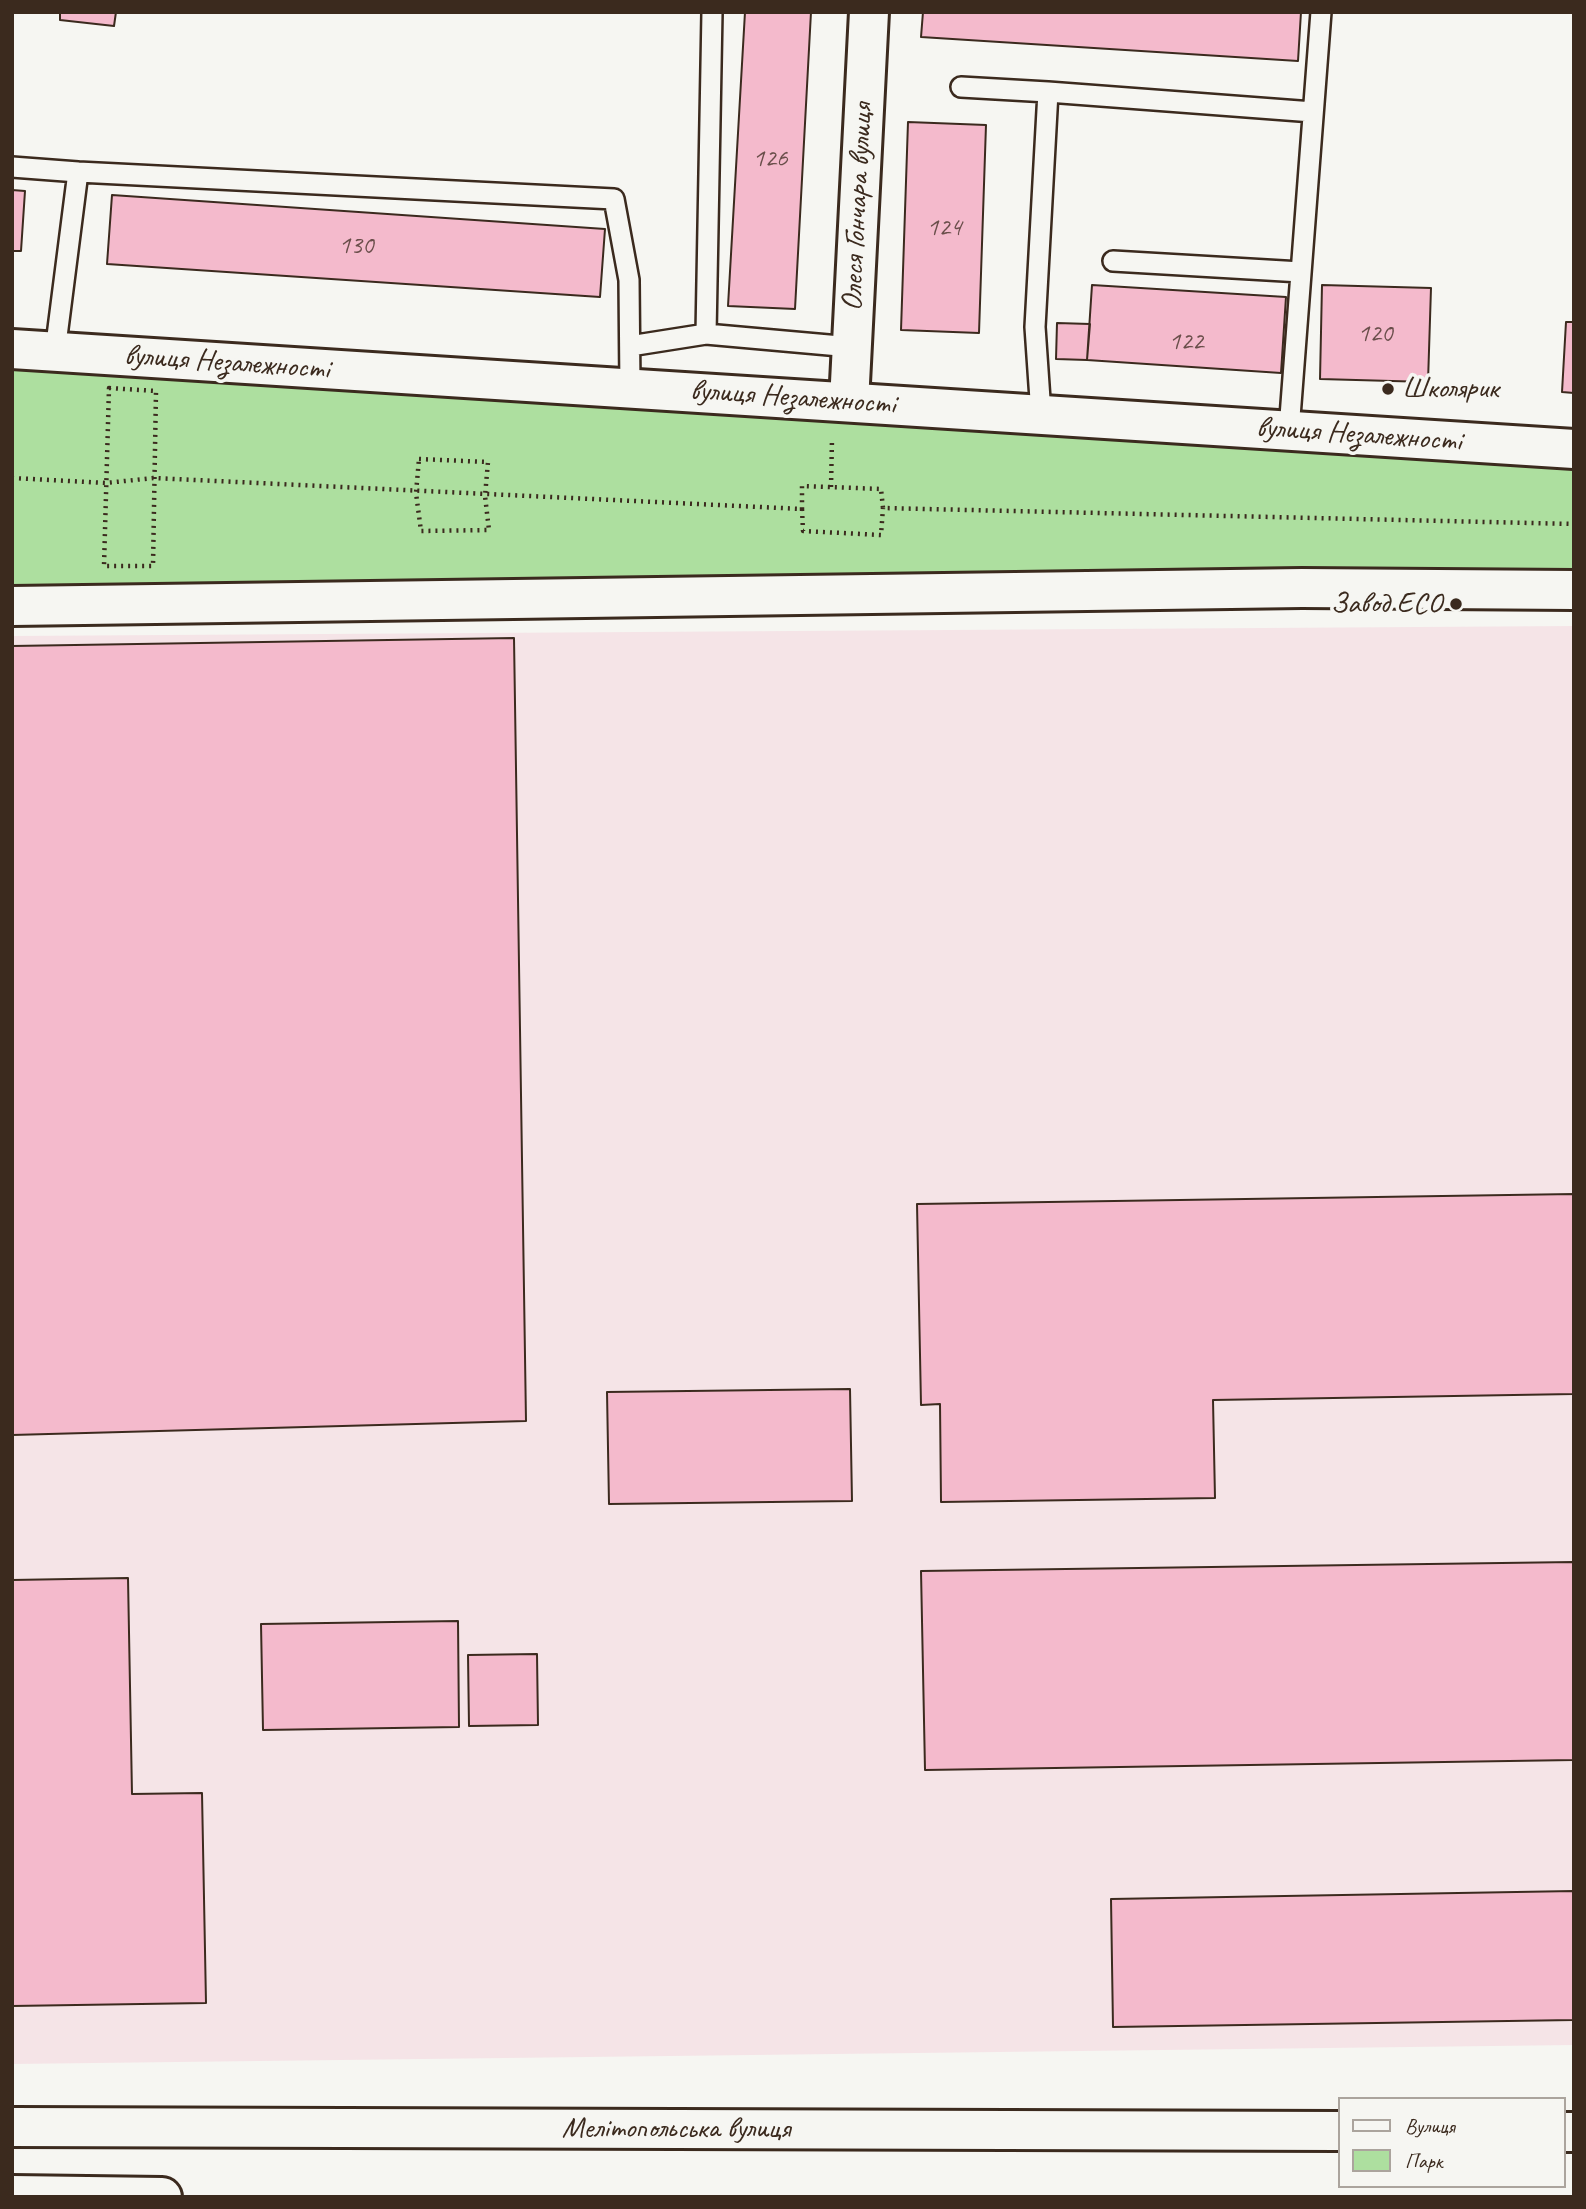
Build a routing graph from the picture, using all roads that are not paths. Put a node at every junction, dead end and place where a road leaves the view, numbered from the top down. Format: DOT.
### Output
graph roads {
  1 [pos="712,12"];
  2 [pos="870,12"];
  3 [pos="1321,12"];
  4 [pos="961,87"];
  5 [pos="1048,92"];
  6 [pos="1314,112"];
  7 [pos="12,167"];
  8 [pos="78,172"];
  9 [pos="1113,261"];
  10 [pos="1301,272"];
  11 [pos="706,334"];
  12 [pos="630,346"];
  13 [pos="850,347"];
  14 [pos="12,349"];
  15 [pos="55,352"];
  16 [pos="630,388"];
  17 [pos="841,401"];
  18 [pos="1041,414"];
  19 [pos="1289,430"];
  20 [pos="1574,449"];
  21 [pos="1574,590"];
  22 [pos="12,606"];
  23 [pos="12,2127"];
  24 [pos="1338,2131"];
  25 [pos="12,2195"];
  26 [pos="163,2197"];
  1 -- 11 [label="lane"];
  2 -- 13 [label="street, Олеся Гончара вулиця"];
  3 -- 6 [label="lane"];
  4 -- 5 [label="lane"];
  5 -- 6 [label="lane"];
  5 -- 18 [label="lane"];
  6 -- 10 [label="lane"];
  7 -- 8 [label="lane"];
  8 -- 12 [label="lane"];
  8 -- 15 [label="lane"];
  9 -- 10 [label="lane"];
  10 -- 19 [label="lane"];
  11 -- 12 [label="lane"];
  11 -- 13 [label="lane"];
  12 -- 16 [label="lane"];
  13 -- 17 [label="street, Олеся Гончара вулиця"];
  14 -- 15 [label="street, вулиця Незалежності"];
  15 -- 16 [label="street, вулиця Незалежності"];
  16 -- 17 [label="street, вулиця Незалежності"];
  17 -- 18 [label="street, вулиця Незалежності"];
  18 -- 19 [label="street, вулиця Незалежності"];
  19 -- 20 [label="street, вулиця Незалежності"];
  21 -- 22 [label="street"];
  23 -- 24 [label="street, Мелітопольська вулиця"];
  25 -- 26 [label="street"];
}
